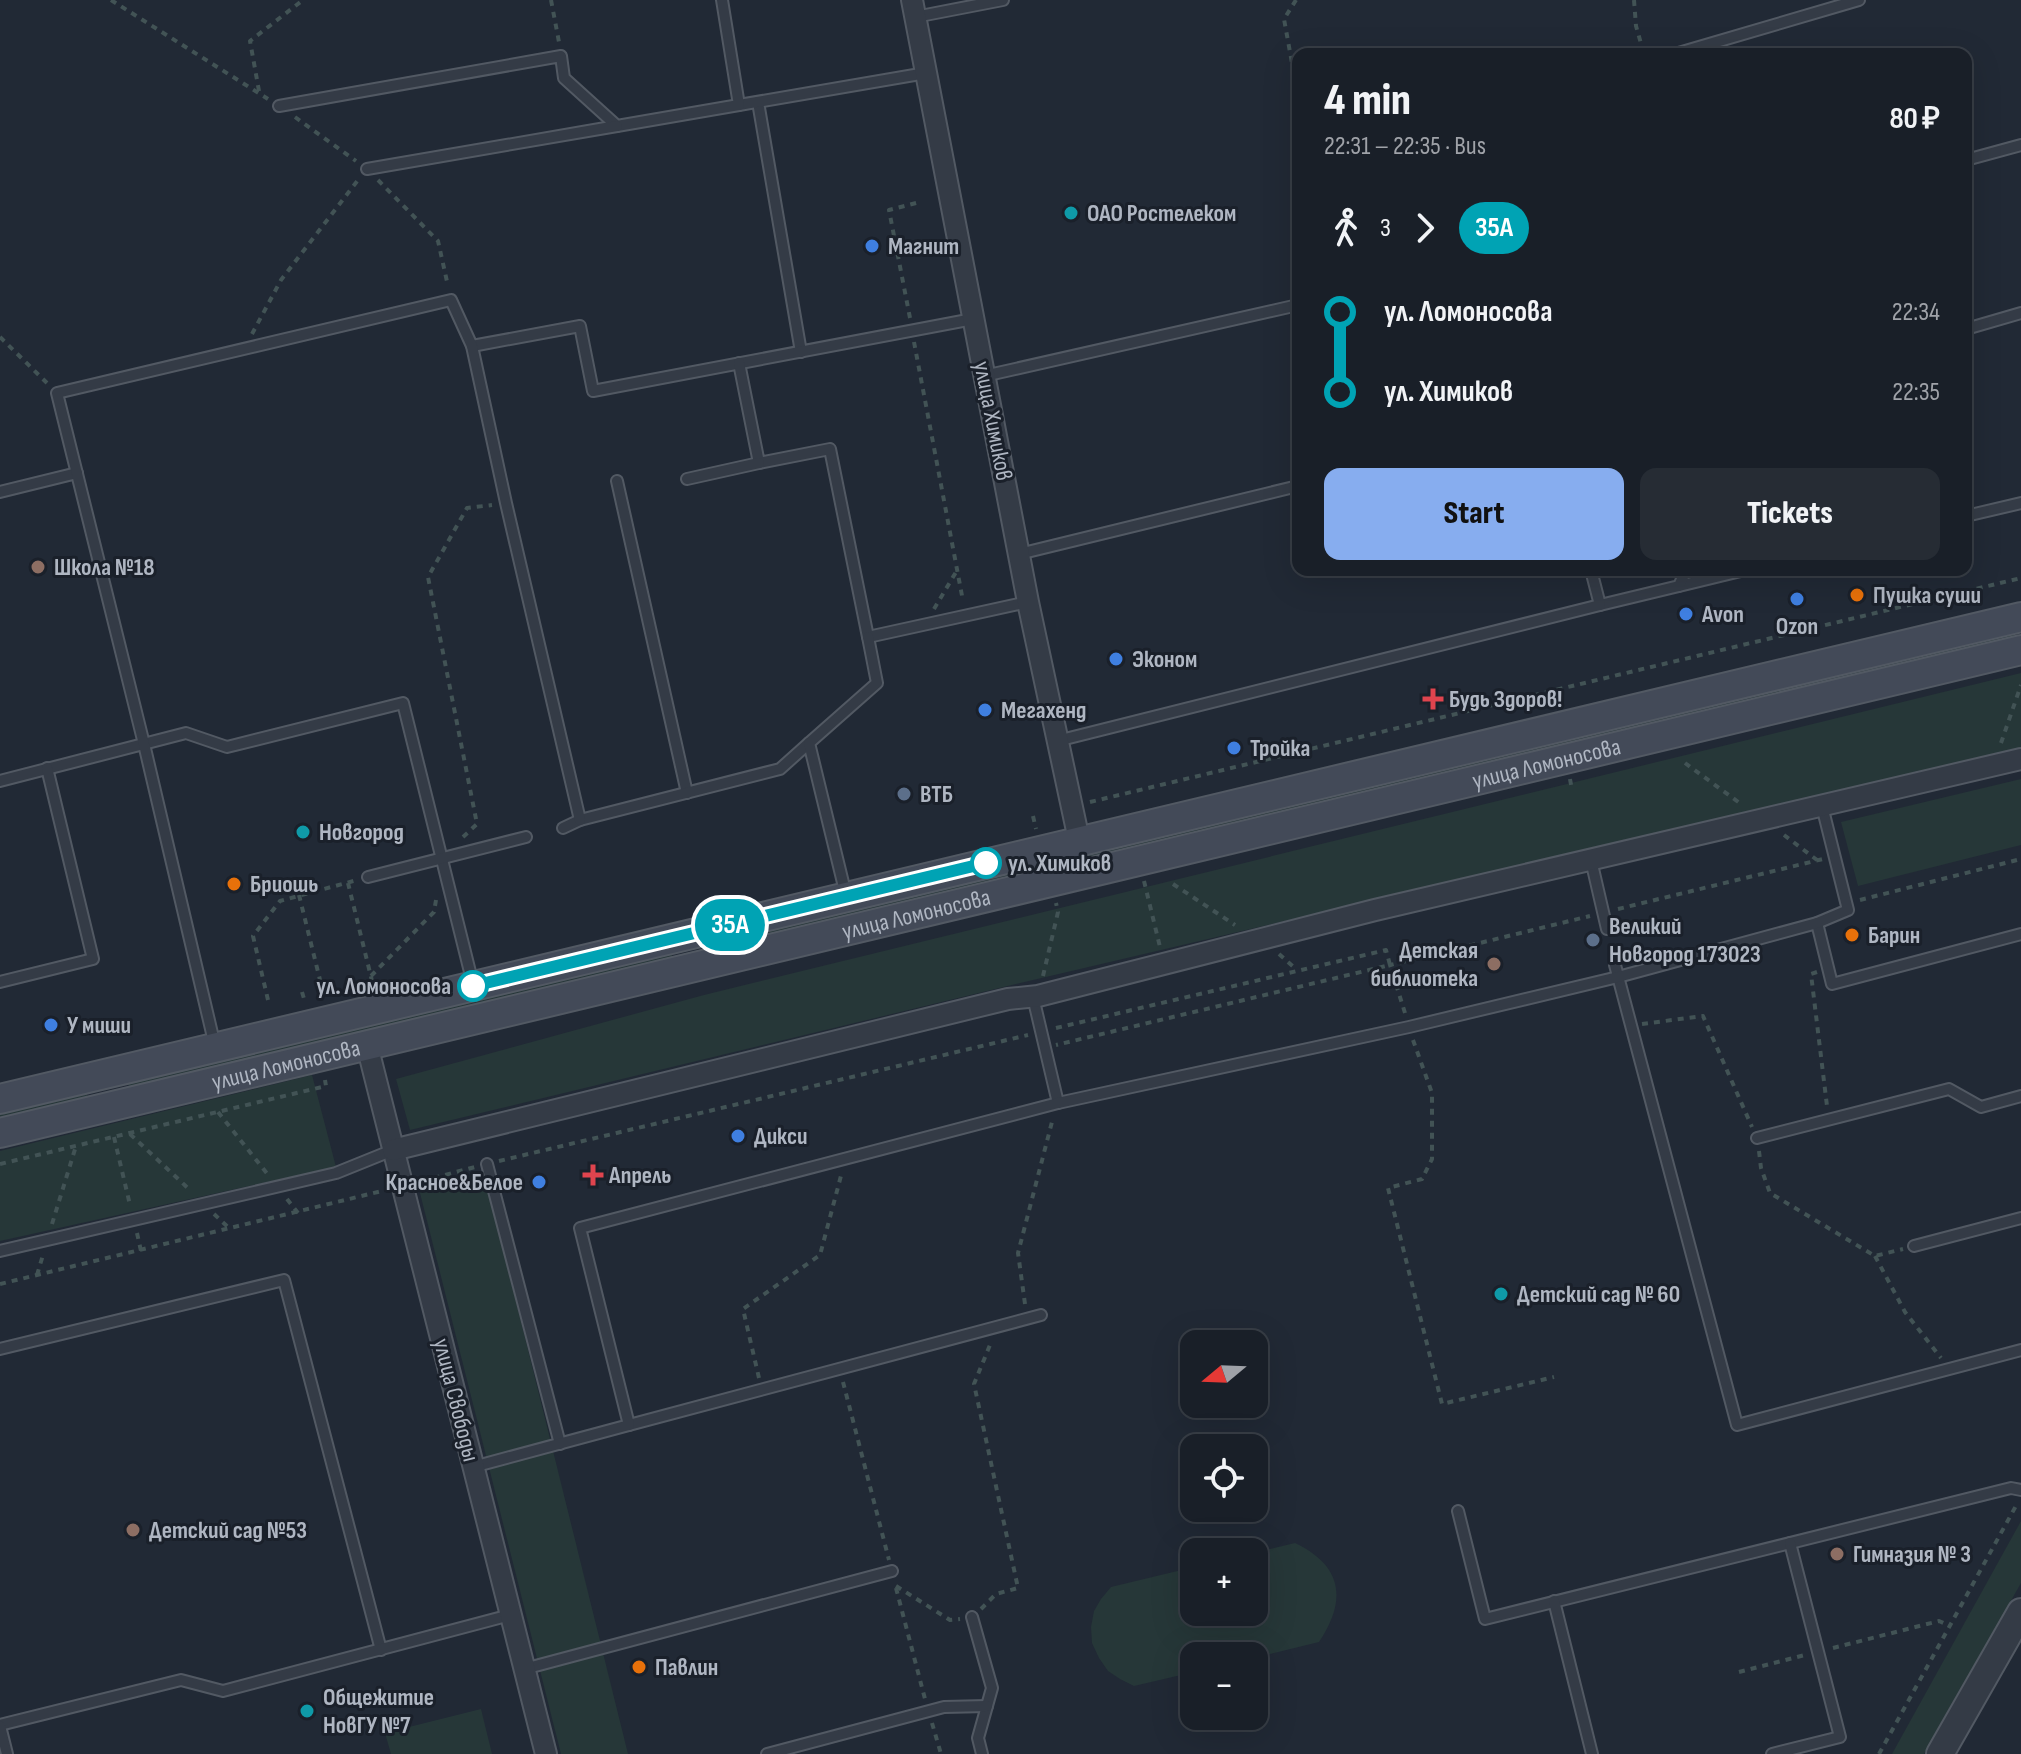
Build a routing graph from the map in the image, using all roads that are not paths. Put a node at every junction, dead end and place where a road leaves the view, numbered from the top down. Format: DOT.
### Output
graph roads {
  1 [pos="722,0"];
  2 [pos="1003,0"];
  3 [pos="1859,0"];
  4 [pos="913,8"];
  5 [pos="1695,48"];
  6 [pos="926,73"];
  7 [pos="758,102"];
  8 [pos="739,105"];
  9 [pos="279,106"];
  10 [pos="617,126"];
  11 [pos="2021,145"];
  12 [pos="1972,158"];
  13 [pos="367,169"];
  14 [pos="1292,306"];
  15 [pos="2021,313"];
  16 [pos="973,319"];
  17 [pos="1972,327"];
  18 [pos="472,346"];
  19 [pos="801,352"];
  20 [pos="739,363"];
  21 [pos="984,376"];
  22 [pos="759,463"];
  23 [pos="77,473"];
  24 [pos="687,479"];
  25 [pos="617,481"];
  26 [pos="1292,487"];
  27 [pos="0,492"];
  28 [pos="2021,503"];
  29 [pos="1972,515"];
  30 [pos="1019,554"];
  31 [pos="1593,576"];
  32 [pos="1683,576"];
  33 [pos="1720,576"];
  34 [pos="1679,586"];
  35 [pos="1028,602"];
  36 [pos="1600,605"];
  37 [pos="2021,617"];
  38 [pos="868,637"];
  39 [pos="2021,650"];
  40 [pos="1057,741"];
  41 [pos="809,743"];
  42 [pos="144,744"];
  43 [pos="2021,759"];
  44 [pos="47,768"];
  45 [pos="0,781"];
  46 [pos="687,793"];
  47 [pos="1822,806"];
  48 [pos="580,820"];
  49 [pos="563,828"];
  50 [pos="526,837"];
  51 [pos="1079,840"];
  52 [pos="442,858"];
  53 [pos="1591,860"];
  54 [pos="368,877"];
  55 [pos="846,897"];
  56 [pos="1817,923"];
  57 [pos="1607,929"];
  58 [pos="691,934"];
  59 [pos="2021,934"];
  60 [pos="1615,965"];
  61 [pos="698,966"];
  62 [pos="1618,977"];
  63 [pos="0,982"];
  64 [pos="473,986"];
  65 [pos="1036,996"];
  66 [pos="367,1045"];
  67 [pos="215,1048"];
  68 [pos="104,1074"];
  69 [pos="2021,1096"];
  70 [pos="0,1099"];
  71 [pos="1058,1103"];
  72 [pos="111,1106"];
  73 [pos="0,1133"];
  74 [pos="1757,1138"];
  75 [pos="393,1150"];
  76 [pos="487,1164"];
  77 [pos="2021,1218"];
  78 [pos="1914,1246"];
  79 [pos="0,1251"];
  80 [pos="1041,1315"];
  81 [pos="0,1349"];
  82 [pos="2021,1350"];
  83 [pos="629,1425"];
  84 [pos="560,1444"];
  85 [pos="473,1467"];
  86 [pos="2021,1492"];
  87 [pos="1458,1511"];
  88 [pos="1790,1543"];
  89 [pos="892,1571"];
  90 [pos="1554,1601"];
  91 [pos="510,1615"];
  92 [pos="972,1617"];
  93 [pos="2019,1619"];
  94 [pos="381,1650"];
  95 [pos="524,1669"];
  96 [pos="987,1706"];
  97 [pos="0,1726"];
  98 [pos="7,1754"];
  99 [pos="546,1754"];
  100 [pos="767,1754"];
  101 [pos="982,1754"];
  102 [pos="1592,1754"];
  103 [pos="1772,1754"];
  104 [pos="1940,1754"];
  1 -- 8 [label="lane"];
  2 -- 4 [label="lane"];
  3 -- 5 [label="lane"];
  4 -- 6 [label="street, улица Химиков"];
  6 -- 7 [label="lane"];
  6 -- 16 [label="street, улица Химиков"];
  7 -- 8 [label="lane"];
  7 -- 19 [label="lane"];
  8 -- 10 [label="lane"];
  9 -- 10 [label="lane"];
  10 -- 13 [label="lane"];
  11 -- 12 [label="lane"];
  14 -- 21 [label="lane"];
  15 -- 17 [label="lane"];
  16 -- 19 [label="lane"];
  16 -- 21 [label="street, улица Химиков"];
  18 -- 20 [label="lane"];
  18 -- 23 [label="lane"];
  18 -- 48 [label="lane"];
  19 -- 20 [label="lane"];
  20 -- 22 [label="lane"];
  21 -- 30 [label="street, улица Химиков"];
  22 -- 24 [label="lane"];
  22 -- 38 [label="lane"];
  23 -- 27 [label="lane"];
  23 -- 42 [label="lane"];
  25 -- 46 [label="lane"];
  26 -- 30 [label="lane"];
  28 -- 29 [label="lane"];
  30 -- 35 [label="street, улица Химиков"];
  31 -- 36 [label="lane"];
  32 -- 34 [label="lane"];
  33 -- 34 [label="lane"];
  34 -- 36 [label="lane"];
  35 -- 38 [label="lane"];
  35 -- 40 [label="street, улица Химиков"];
  36 -- 40 [label="lane"];
  37 -- 51 [label="main road, улица Ломоносова"];
  38 -- 41 [label="lane"];
  39 -- 61 [label="main road, улица Ломоносова"];
  40 -- 51 [label="street, улица Химиков"];
  41 -- 46 [label="lane"];
  41 -- 55 [label="lane"];
  42 -- 44 [label="lane"];
  42 -- 52 [label="lane"];
  42 -- 67 [label="lane"];
  43 -- 47 [label="street"];
  44 -- 45 [label="lane"];
  44 -- 63 [label="lane"];
  46 -- 48 [label="lane"];
  47 -- 53 [label="street"];
  47 -- 56 [label="lane"];
  48 -- 49 [label="lane"];
  50 -- 52 [label="lane"];
  51 -- 55 [label="main road, улица Ломоносова"];
  52 -- 54 [label="lane"];
  52 -- 64 [label="lane"];
  53 -- 57 [label="lane"];
  53 -- 65 [label="street"];
  55 -- 58 [label="main road, улица Ломоносова"];
  56 -- 59 [label="lane"];
  56 -- 62 [label="lane"];
  58 -- 61 [label="main road"];
  58 -- 64 [label="main road, улица Ломоносова"];
  60 -- 62 [label="lane"];
  61 -- 66 [label="main road, улица Ломоносова"];
  62 -- 71 [label="lane"];
  62 -- 82 [label="lane"];
  64 -- 67 [label="main road, улица Ломоносова"];
  65 -- 71 [label="lane"];
  65 -- 75 [label="street"];
  66 -- 72 [label="main road, улица Ломоносова"];
  66 -- 75 [label="street, улица Свободы"];
  67 -- 68 [label="main road, улица Ломоносова"];
  68 -- 70 [label="main road, улица Ломоносова"];
  68 -- 72 [label="main road"];
  69 -- 74 [label="lane"];
  71 -- 83 [label="lane"];
  72 -- 73 [label="main road, улица Ломоносова"];
  75 -- 79 [label="lane"];
  75 -- 85 [label="street, улица Свободы"];
  76 -- 84 [label="lane"];
  77 -- 78 [label="lane"];
  80 -- 83 [label="lane"];
  81 -- 94 [label="lane"];
  83 -- 84 [label="lane"];
  84 -- 85 [label="lane"];
  85 -- 91 [label="street, улица Свободы"];
  86 -- 88 [label="lane"];
  87 -- 90 [label="lane"];
  88 -- 90 [label="lane"];
  88 -- 103 [label="lane"];
  89 -- 95 [label="lane"];
  90 -- 102 [label="lane"];
  91 -- 94 [label="lane"];
  91 -- 95 [label="street, улица Свободы"];
  92 -- 96 [label="lane"];
  93 -- 104 [label="street"];
  94 -- 97 [label="lane"];
  95 -- 99 [label="street, улица Свободы"];
  96 -- 100 [label="lane"];
  96 -- 101 [label="lane"];
  97 -- 98 [label="lane"];
}
